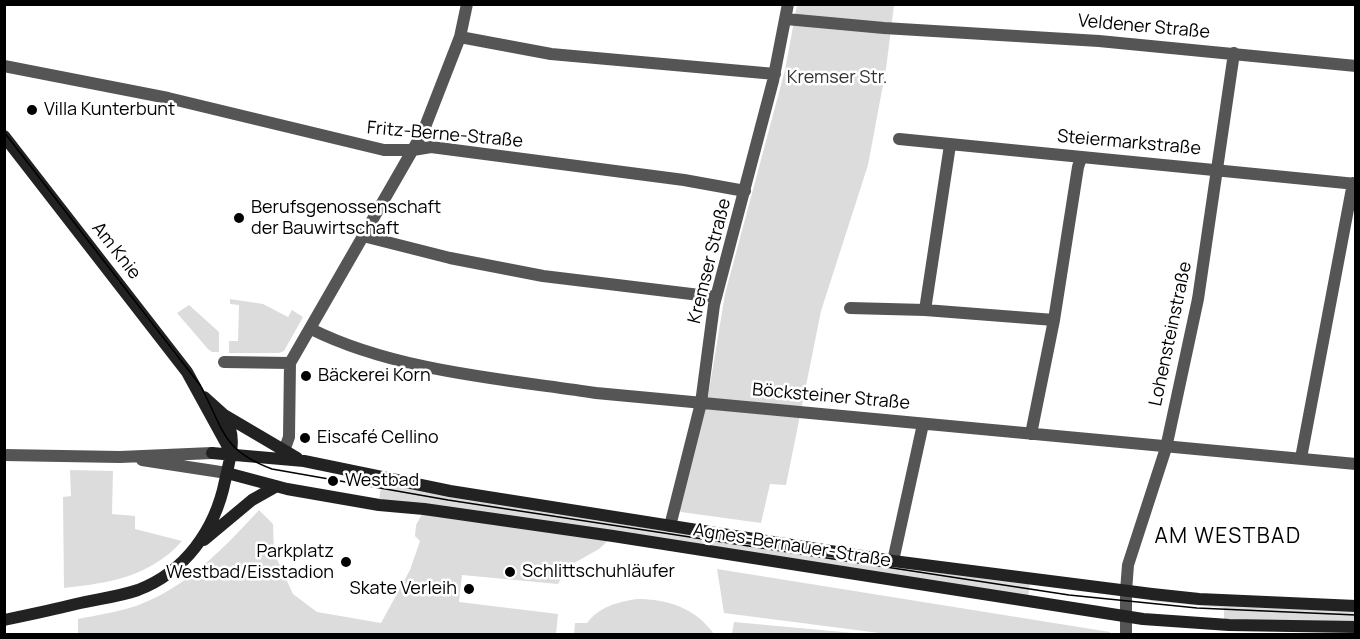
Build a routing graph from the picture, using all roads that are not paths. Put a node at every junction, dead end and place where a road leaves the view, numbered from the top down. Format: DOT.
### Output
graph roads {
  1 [pos="466,4"];
  2 [pos="788,4"];
  3 [pos="786,19"];
  4 [pos="460,38"];
  5 [pos="1234,53"];
  6 [pos="4,66"];
  7 [pos="1356,66"];
  8 [pos="775,74"];
  9 [pos="4,136"];
  10 [pos="900,139"];
  11 [pos="950,145"];
  12 [pos="413,150"];
  13 [pos="1081,158"];
  14 [pos="1218,169"];
  15 [pos="1354,183"];
  16 [pos="745,191"];
  17 [pos="363,236"];
  18 [pos="716,297"];
  19 [pos="850,308"];
  20 [pos="925,310"];
  21 [pos="1054,320"];
  22 [pos="311,329"];
  23 [pos="224,362"];
  24 [pos="290,363"];
  25 [pos="196,389"];
  26 [pos="701,403"];
  27 [pos="224,416"];
  28 [pos="923,424"];
  29 [pos="252,433"];
  30 [pos="1031,434"];
  31 [pos="1166,448"];
  32 [pos="284,451"];
  33 [pos="212,453"];
  34 [pos="237,454"];
  35 [pos="4,455"];
  36 [pos="120,457"];
  37 [pos="1301,458"];
  38 [pos="304,461"];
  39 [pos="1356,464"];
  40 [pos="227,473"];
  41 [pos="275,487"];
  42 [pos="670,526"];
  43 [pos="198,546"];
  44 [pos="893,561"];
  45 [pos="1126,591"];
  46 [pos="1356,606"];
  47 [pos="1126,617"];
  48 [pos="4,620"];
  49 [pos="1356,627"];
  50 [pos="1126,634"];
  1 -- 4 [label="street"];
  2 -- 3 [label="street, Kremser Straße"];
  3 -- 5 [label="street, Veldener Straße"];
  3 -- 8 [label="street, Kremser Straße"];
  4 -- 8 [label="street"];
  4 -- 12 [label="street"];
  5 -- 7 [label="street, Veldener Straße"];
  5 -- 14 [label="street, Lohensteinstraße"];
  6 -- 12 [label="street, Fritz-Berne-Straße"];
  8 -- 16 [label="street, Kremser Straße"];
  9 -- 25 [label="main road, Am Knie"];
  10 -- 11 [label="street, Steiermarkstraße"];
  11 -- 13 [label="street, Steiermarkstraße"];
  11 -- 20 [label="street"];
  12 -- 16 [label="street, Fritz-Berne-Straße"];
  12 -- 17 [label="street"];
  13 -- 14 [label="street, Steiermarkstraße"];
  13 -- 21 [label="street"];
  14 -- 15 [label="street, Steiermarkstraße"];
  14 -- 31 [label="street, Lohensteinstraße"];
  15 -- 37 [label="street"];
  16 -- 18 [label="street, Kremser Straße"];
  17 -- 18 [label="street"];
  17 -- 22 [label="street"];
  18 -- 26 [label="street, Kremser Straße"];
  19 -- 20 [label="street"];
  20 -- 21 [label="street"];
  21 -- 30 [label="street"];
  22 -- 24 [label="street"];
  22 -- 26 [label="street, Böcksteiner Straße"];
  23 -- 24 [label="street"];
  24 -- 32 [label="street"];
  25 -- 27 [label="main road, Am Knie"];
  25 -- 34 [label="main road, Am Knie"];
  26 -- 28 [label="street, Böcksteiner Straße"];
  26 -- 42 [label="street, Kremser Straße"];
  27 -- 29 [label="main road, Am Knie"];
  27 -- 34 [label="main road"];
  28 -- 30 [label="street, Böcksteiner Straße"];
  28 -- 44 [label="street"];
  29 -- 32 [label="main road, Agnes-Bernauer-Straße"];
  30 -- 31 [label="street, Böcksteiner Straße"];
  31 -- 37 [label="street, Böcksteiner Straße"];
  31 -- 45 [label="street, Lohensteinstraße"];
  32 -- 38 [label="main road, Agnes-Bernauer-Straße"];
  33 -- 34 [label="main road, Agnes-Bernauer-Straße"];
  33 -- 36 [label="street"];
  33 -- 40 [label="main road"];
  34 -- 38 [label="main road, Agnes-Bernauer-Straße"];
  34 -- 40 [label="main road"];
  35 -- 36 [label="street"];
  36 -- 40 [label="street"];
  37 -- 39 [label="street, Böcksteiner Straße"];
  38 -- 42 [label="main road, Agnes-Bernauer-Straße"];
  40 -- 41 [label="main road, Agnes-Bernauer-Straße"];
  40 -- 43 [label="main road"];
  41 -- 43 [label="main road"];
  41 -- 47 [label="main road, Agnes-Bernauer-Straße"];
  42 -- 44 [label="main road, Agnes-Bernauer-Straße"];
  43 -- 48 [label="main road"];
  44 -- 45 [label="main road, Agnes-Bernauer-Straße"];
  45 -- 46 [label="main road, Agnes-Bernauer-Straße"];
  45 -- 47 [label="street, Lohensteinstraße"];
  47 -- 49 [label="main road, Agnes-Bernauer-Straße"];
  47 -- 50 [label="street, Lohensteinstraße"];
}
